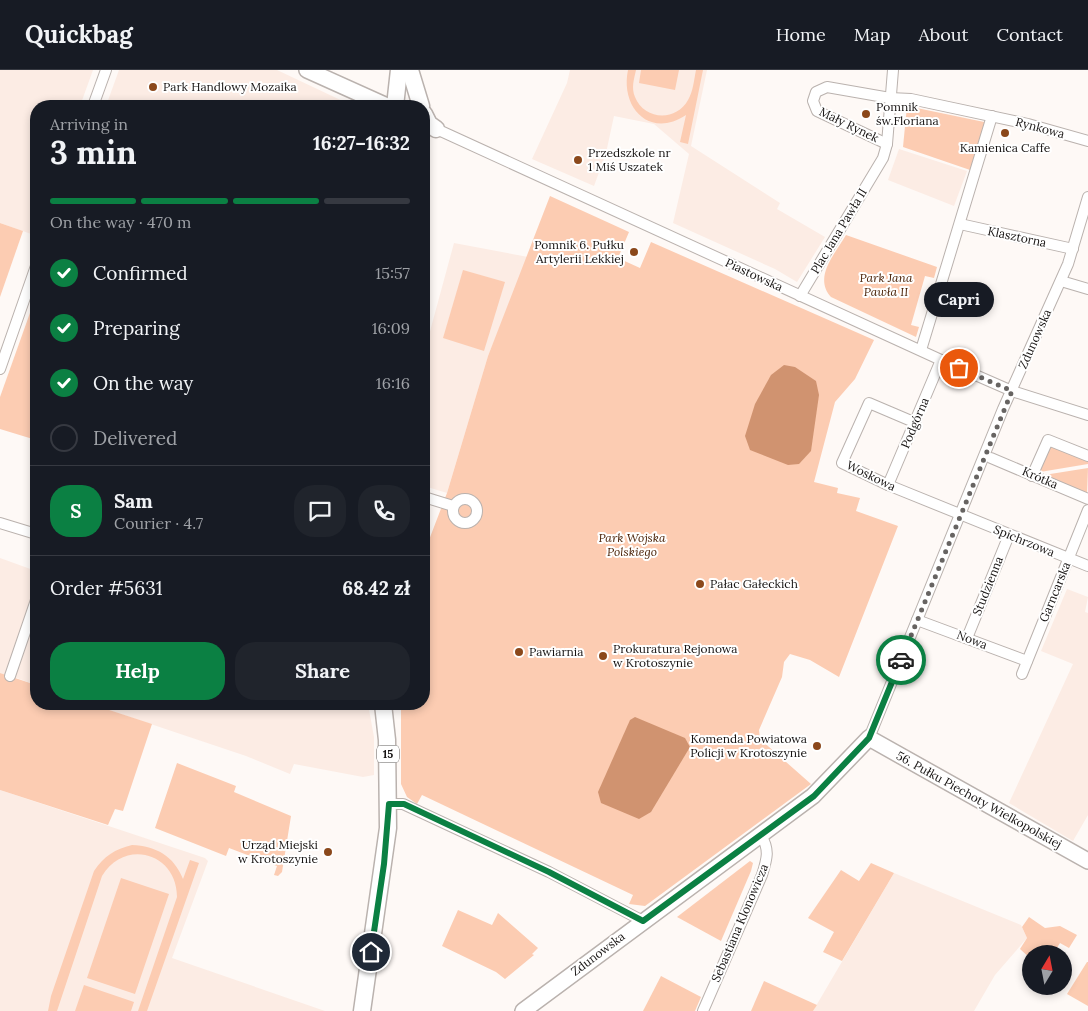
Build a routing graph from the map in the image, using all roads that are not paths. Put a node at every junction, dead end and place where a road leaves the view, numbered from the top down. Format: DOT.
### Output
graph roads {
  1 [pos="106,70"];
  2 [pos="307,70"];
  3 [pos="399,70"];
  4 [pos="410,70"];
  5 [pos="893,70"];
  6 [pos="891,93"];
  7 [pos="95,100"];
  8 [pos="374,100"];
  9 [pos="396,100"];
  10 [pos="419,100"];
  11 [pos="992,116"];
  12 [pos="430,126"];
  13 [pos="1088,141"];
  14 [pos="887,144"];
  15 [pos="878,167"];
  16 [pos="1088,198"];
  17 [pos="960,224"];
  18 [pos="1074,250"];
  19 [pos="1061,280"];
  20 [pos="30,283"];
  21 [pos="1088,290"];
  22 [pos="800,296"];
  23 [pos="920,350"];
  24 [pos="941,360"];
  25 [pos="0,369"];
  26 [pos="1012,391"];
  27 [pos="1088,415"];
  28 [pos="916,423"];
  29 [pos="1088,456"];
  30 [pos="991,458"];
  31 [pos="1032,476"];
  32 [pos="888,486"];
  33 [pos="1088,499"];
  34 [pos="430,500"];
  35 [pos="453,506"];
  36 [pos="1088,510"];
  37 [pos="960,514"];
  38 [pos="0,523"];
  39 [pos="30,532"];
  40 [pos="1009,535"];
  41 [pos="1068,559"];
  42 [pos="1088,566"];
  43 [pos="30,618"];
  44 [pos="917,620"];
  45 [pos="967,638"];
  46 [pos="1027,660"];
  47 [pos="1022,674"];
  48 [pos="10,676"];
  49 [pos="384,710"];
  50 [pos="869,738"];
  51 [pos="389,804"];
  52 [pos="761,835"];
  53 [pos="1088,861"];
  54 [pos="643,921"];
  55 [pos="362,1011"];
  56 [pos="523,1011"];
  57 [pos="703,1011"];
  1 -- 7 [label="street"];
  2 -- 8 [label="street"];
  3 -- 9 [label="main road"];
  4 -- 10 [label="main road"];
  5 -- 6 [label="street"];
  6 -- 11 [label="street, Mały Rynek"];
  6 -- 14 [label="street, Mały Rynek"];
  6 -- 14 [label="street, Mały Rynek"];
  11 -- 13 [label="street, Rynkowa"];
  11 -- 17 [label="street"];
  12 -- 22 [label="street, Piastowska"];
  14 -- 15 [label="street, Mały Rynek"];
  15 -- 22 [label="street, Plac Jana Pawła II"];
  16 -- 18 [label="street, Zdunowska"];
  17 -- 18 [label="street, Klasztorna"];
  17 -- 23 [label="street"];
  18 -- 19 [label="street, Zdunowska"];
  19 -- 21 [label="street"];
  19 -- 26 [label="street, Zdunowska"];
  20 -- 25 [label="street"];
  22 -- 23 [label="street, Piastowska"];
  23 -- 24 [label="street, Piastowska"];
  24 -- 26 [label="street, Piastowska"];
  24 -- 28 [label="street, Podgórna"];
  26 -- 27 [label="street, Piastowska"];
  26 -- 37 [label="street, Zdunowska"];
  28 -- 32 [label="street, Podgórna"];
  28 -- 32 [label="street, Woskowa"];
  29 -- 31 [label="street"];
  30 -- 31 [label="street, Krótka"];
  31 -- 33 [label="street, Krótka"];
  32 -- 37 [label="street, Woskowa"];
  34 -- 35 [label="street"];
  36 -- 41 [label="street, Garncarska"];
  37 -- 40 [label="street, Spichrzowa"];
  37 -- 44 [label="street, Zdunowska"];
  38 -- 39 [label="street"];
  40 -- 41 [label="street, Spichrzowa"];
  40 -- 45 [label="street, Studzienna"];
  41 -- 42 [label="street, Spichrzowa"];
  41 -- 46 [label="street, Garncarska"];
  43 -- 48 [label="street"];
  44 -- 45 [label="street, Nowa"];
  44 -- 50 [label="street, Zdunowska"];
  45 -- 46 [label="street, Nowa"];
  46 -- 47 [label="street, Garncarska"];
  49 -- 51 [label="main road, 15"];
  50 -- 52 [label="street, Zdunowska"];
  50 -- 53 [label="street, 56. Pułku Piechoty Wielkopolskiej"];
  51 -- 54 [label="street"];
  51 -- 55 [label="main road, 15"];
  52 -- 54 [label="street, Zdunowska"];
  52 -- 57 [label="street, Sebastiana Klonowicza"];
  54 -- 56 [label="street, Zdunowska"];
}
